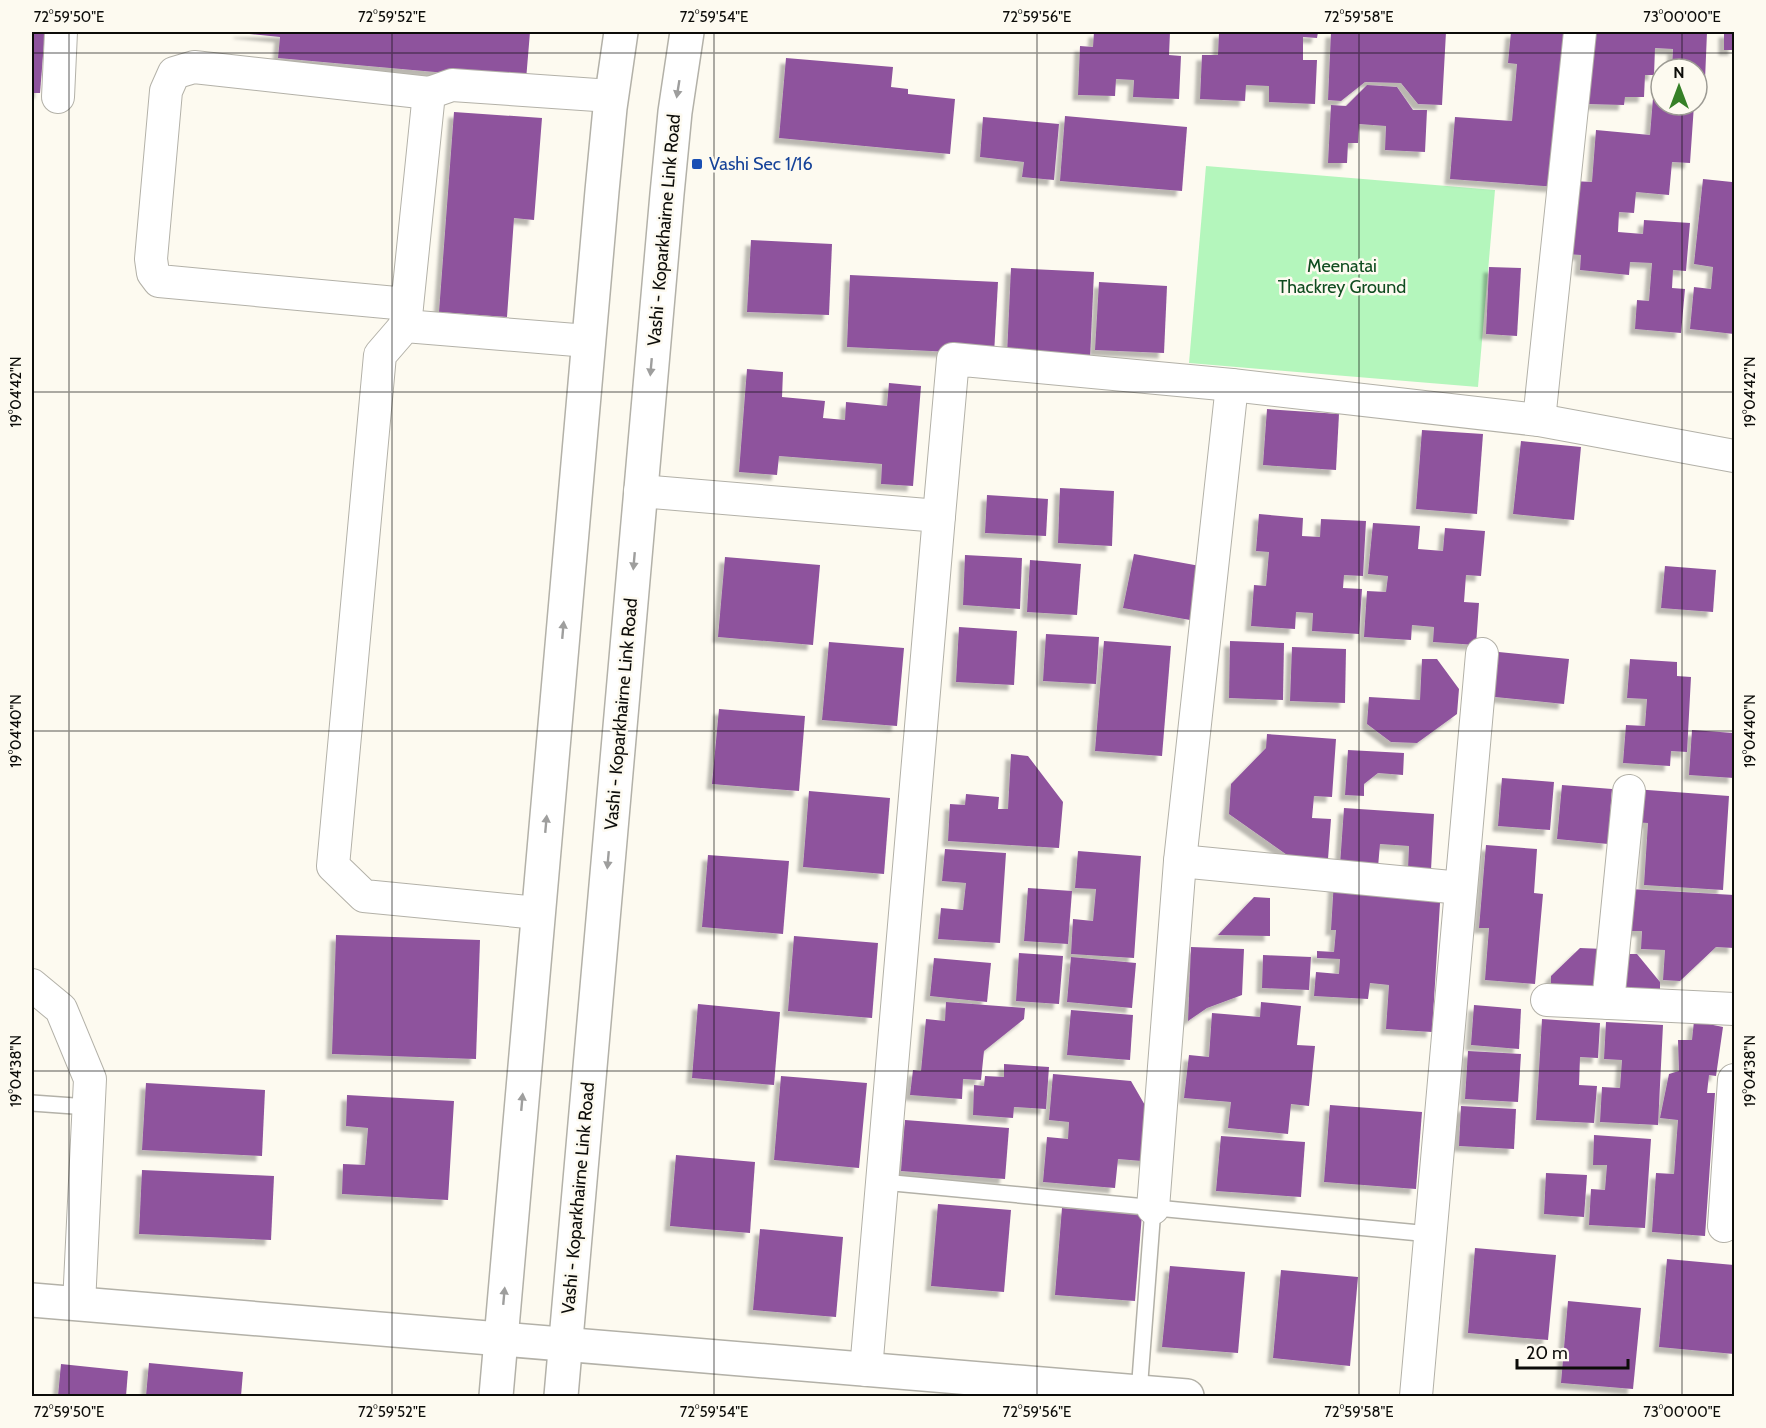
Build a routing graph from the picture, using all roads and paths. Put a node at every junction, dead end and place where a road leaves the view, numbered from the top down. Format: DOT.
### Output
graph roads {
  1 [pos="61,32"];
  2 [pos="621,32"];
  3 [pos="687,32"];
  4 [pos="1580,32"];
  5 [pos="429,93"];
  6 [pos="611,96"];
  7 [pos="58,98"];
  8 [pos="406,315"];
  9 [pos="588,341"];
  10 [pos="1232,385"];
  11 [pos="1539,420"];
  12 [pos="1734,456"];
  13 [pos="640,491"];
  14 [pos="939,516"];
  15 [pos="1482,654"];
  16 [pos="1629,791"];
  17 [pos="1180,861"];
  18 [pos="1461,888"];
  19 [pos="538,913"];
  20 [pos="32,985"];
  21 [pos="1547,1000"];
  22 [pos="1608,1003"];
  23 [pos="1734,1009"];
  24 [pos="1734,1080"];
  25 [pos="32,1102"];
  26 [pos="88,1107"];
  27 [pos="883,1182"];
  28 [pos="1153,1208"];
  29 [pos="1724,1226"];
  30 [pos="1430,1234"];
  31 [pos="32,1300"];
  32 [pos="79,1304"];
  33 [pos="501,1339"];
  34 [pos="566,1344"];
  35 [pos="866,1370"];
  36 [pos="1138,1394"];
  37 [pos="496,1396"];
  38 [pos="561,1396"];
  39 [pos="1187,1396"];
  40 [pos="1416,1396"];
  1 -- 7 [label="street"];
  2 -- 6 [label="main road"];
  3 -- 13 [label="main road, Vashi - Koparkhairne Link Road, one-way"];
  4 -- 11 [label="street"];
  5 -- 6 [label="street"];
  5 -- 8 [label="street"];
  5 -- 8 [label="street"];
  6 -- 9 [label="main road"];
  8 -- 9 [label="street"];
  8 -- 19 [label="street"];
  19 -- 9 [label="main road, one-way"];
  10 -- 11 [label="street"];
  10 -- 14 [label="street"];
  10 -- 17 [label="street"];
  11 -- 12 [label="street"];
  13 -- 14 [label="street"];
  13 -- 34 [label="main road, Vashi - Koparkhairne Link Road, one-way"];
  14 -- 27 [label="street"];
  15 -- 18 [label="street"];
  16 -- 22 [label="street"];
  17 -- 18 [label="street"];
  17 -- 28 [label="street"];
  18 -- 30 [label="street"];
  33 -- 19 [label="main road, one-way"];
  20 -- 26 [label="street"];
  21 -- 22 [label="street"];
  22 -- 23 [label="street"];
  24 -- 29 [label="street"];
  25 -- 26 [label="lane"];
  26 -- 32 [label="street"];
  27 -- 28 [label="lane"];
  27 -- 35 [label="street"];
  28 -- 30 [label="lane"];
  28 -- 36 [label="lane"];
  30 -- 40 [label="street"];
  31 -- 32 [label="main road"];
  32 -- 33 [label="main road"];
  33 -- 34 [label="main road"];
  33 -- 37 [label="main road"];
  34 -- 35 [label="main road"];
  34 -- 38 [label="main road, Vashi - Koparkhairne Link Road"];
  35 -- 36 [label="main road"];
  36 -- 39 [label="main road"];
}
